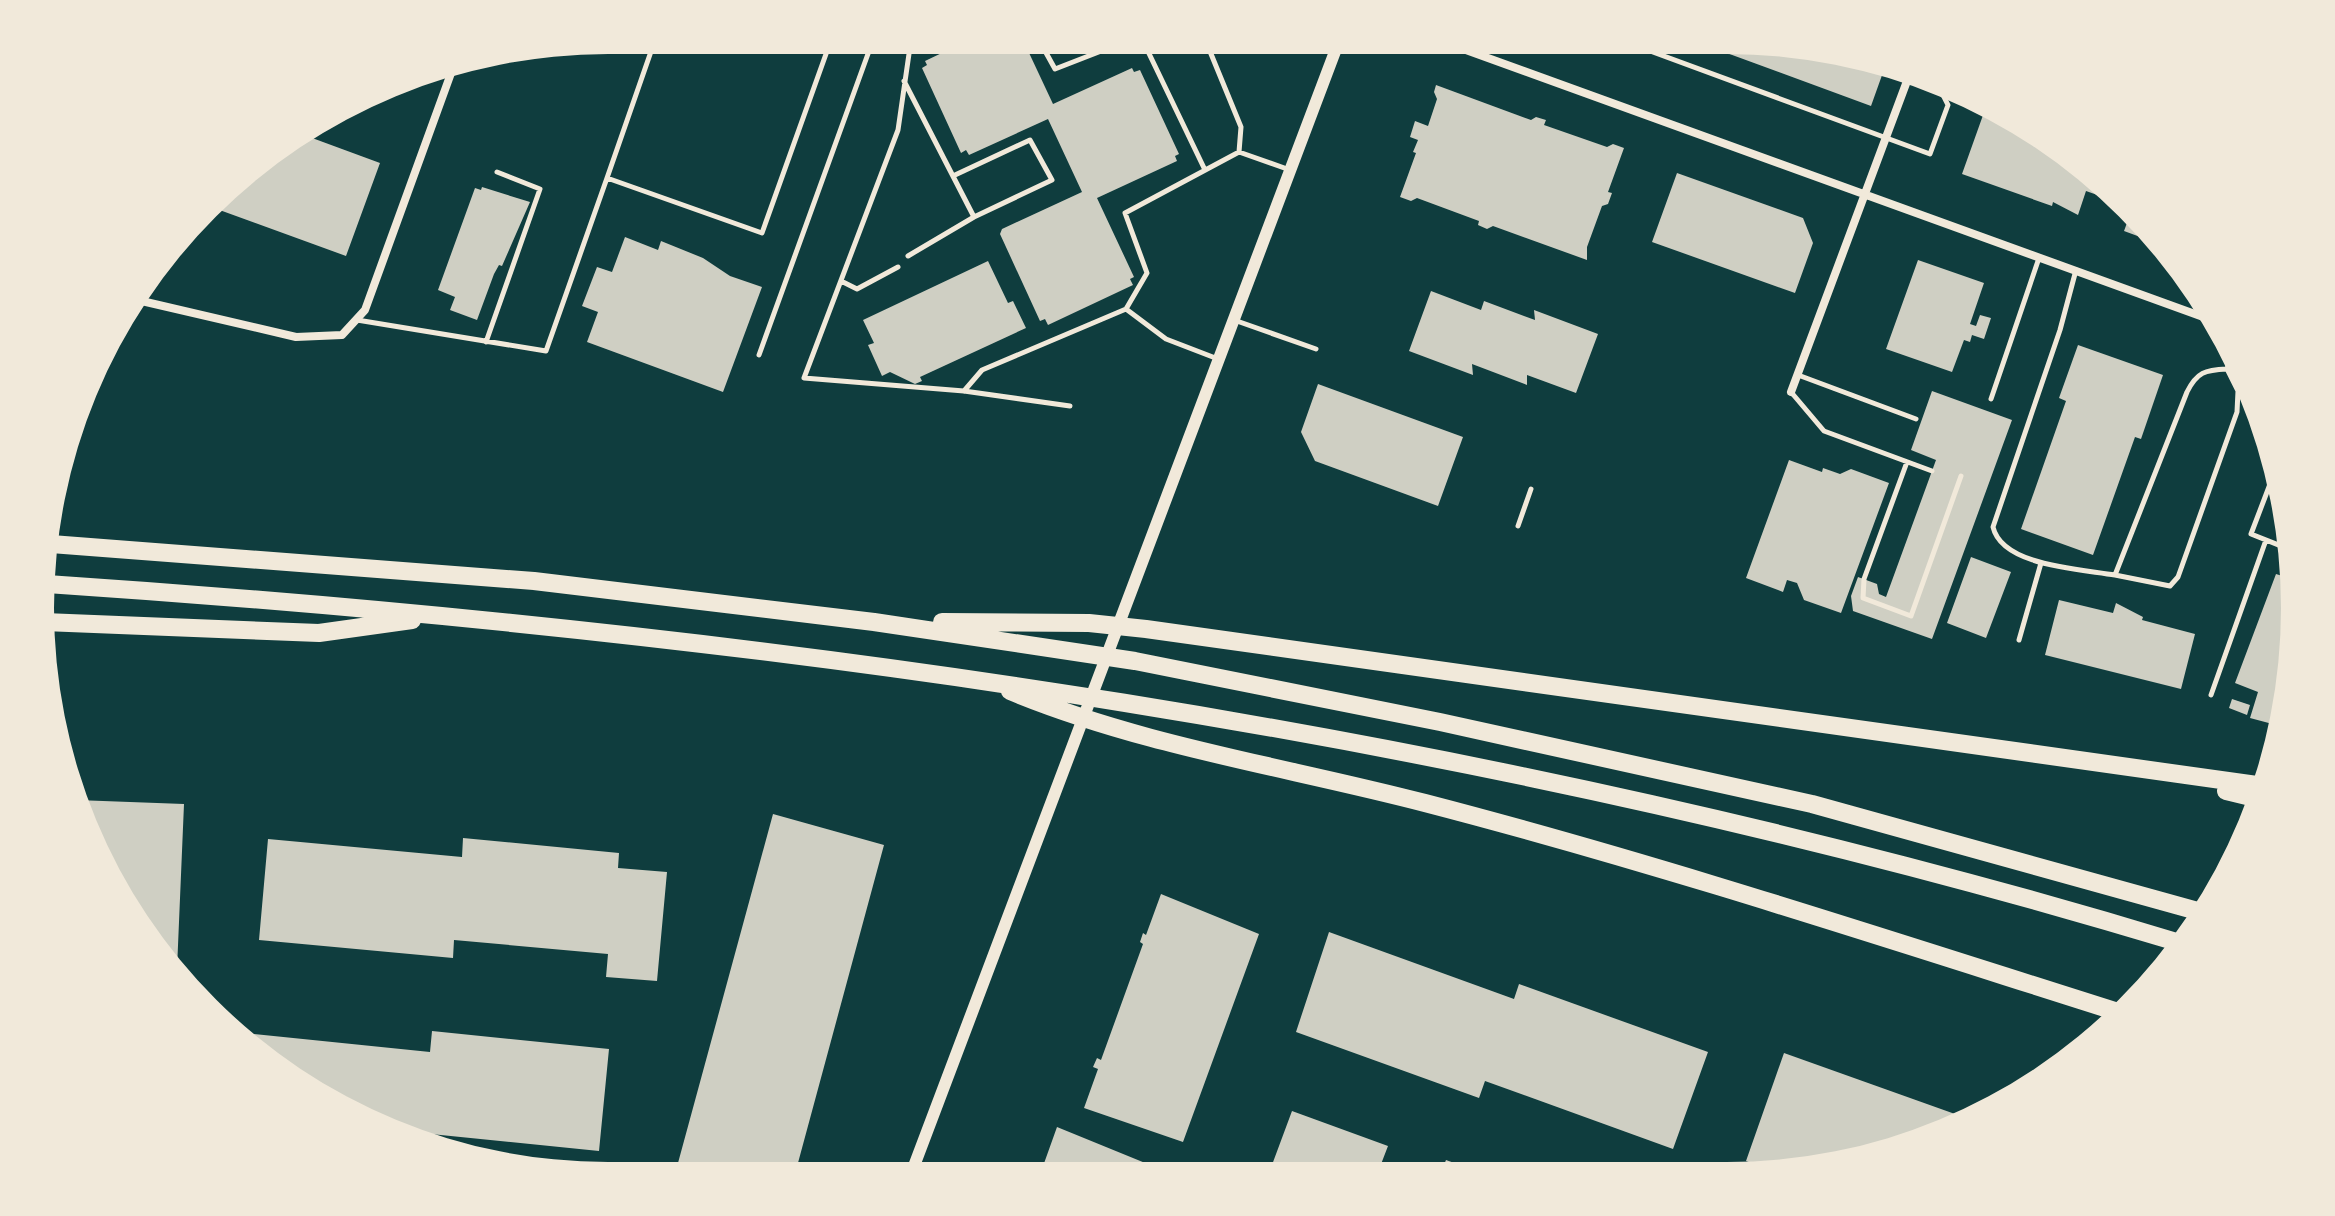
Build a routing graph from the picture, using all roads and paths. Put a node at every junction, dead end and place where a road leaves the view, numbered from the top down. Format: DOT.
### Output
graph roads {
  1 [pos="650,54"];
  2 [pos="826,54"];
  3 [pos="868,54"];
  4 [pos="909,54"];
  5 [pos="1047,54"];
  6 [pos="1094,54"];
  7 [pos="1149,54"];
  8 [pos="1211,54"];
  9 [pos="1334,54"];
  10 [pos="1482,54"];
  11 [pos="1658,54"];
  12 [pos="449,77"];
  13 [pos="904,80"];
  14 [pos="1906,83"];
  15 [pos="1945,99"];
  16 [pos="1886,139"];
  17 [pos="1239,152"];
  18 [pos="1205,170"];
  19 [pos="1290,170"];
  20 [pos="497,172"];
  21 [pos="955,175"];
  22 [pos="607,178"];
  23 [pos="1867,196"];
  24 [pos="974,217"];
  25 [pos="908,256"];
  26 [pos="2039,258"];
  27 [pos="898,267"];
  28 [pos="2076,270"];
  29 [pos="841,281"];
  30 [pos="146,302"];
  31 [pos="1126,309"];
  32 [pos="2197,315"];
  33 [pos="1234,319"];
  34 [pos="355,320"];
  35 [pos="486,342"];
  36 [pos="1316,349"];
  37 [pos="759,355"];
  38 [pos="1218,359"];
  39 [pos="2227,369"];
  40 [pos="1797,375"];
  41 [pos="964,391"];
  42 [pos="1791,392"];
  43 [pos="2238,394"];
  44 [pos="1991,399"];
  45 [pos="1070,406"];
  46 [pos="1916,419"];
  47 [pos="1907,462"];
  48 [pos="1932,471"];
  49 [pos="1961,476"];
  50 [pos="1531,489"];
  51 [pos="2268,490"];
  52 [pos="1518,526"];
  53 [pos="2266,540"];
  54 [pos="2277,544"];
  55 [pos="58,545"];
  56 [pos="2041,563"];
  57 [pos="2115,575"];
  58 [pos="55,585"];
  59 [pos="444,615"];
  60 [pos="54,622"];
  61 [pos="874,622"];
  62 [pos="2019,640"];
  63 [pos="978,678"];
  64 [pos="2211,695"];
  65 [pos="2106,766"];
  66 [pos="2252,785"];
  67 [pos="2248,797"];
  68 [pos="2192,909"];
  69 [pos="2170,940"];
  70 [pos="2109,1009"];
  71 [pos="916,1162"];
  1 -- 22 [label="lane"];
  2 -- 22 [label="lane"];
  3 -- 37 [label="lane"];
  4 -- 13 [label="lane"];
  5 -- 6 [label="lane"];
  7 -- 18 [label="lane"];
  8 -- 17 [label="lane"];
  9 -- 19 [label="street"];
  10 -- 23 [label="street"];
  11 -- 16 [label="lane"];
  12 -- 34 [label="street"];
  13 -- 21 [label="lane"];
  13 -- 29 [label="lane"];
  14 -- 16 [label="street"];
  15 -- 16 [label="lane"];
  16 -- 23 [label="street"];
  17 -- 18 [label="lane"];
  17 -- 19 [label="lane"];
  18 -- 31 [label="lane"];
  19 -- 33 [label="street"];
  20 -- 35 [label="lane"];
  21 -- 24 [label="lane"];
  21 -- 24 [label="lane"];
  22 -- 35 [label="lane"];
  23 -- 26 [label="street"];
  23 -- 40 [label="street"];
  24 -- 25 [label="lane"];
  26 -- 28 [label="street"];
  26 -- 44 [label="lane"];
  27 -- 29 [label="lane"];
  28 -- 32 [label="street"];
  28 -- 56 [label="lane"];
  29 -- 41 [label="lane"];
  30 -- 34 [label="street"];
  31 -- 38 [label="lane"];
  31 -- 41 [label="lane"];
  33 -- 36 [label="lane"];
  33 -- 38 [label="street"];
  34 -- 35 [label="lane"];
  38 -- 71 [label="street"];
  39 -- 57 [label="lane"];
  40 -- 42 [label="street"];
  40 -- 46 [label="lane"];
  41 -- 45 [label="lane"];
  42 -- 47 [label="lane"];
  43 -- 57 [label="lane"];
  47 -- 48 [label="lane"];
  47 -- 49 [label="lane"];
  50 -- 52 [label="lane"];
  51 -- 53 [label="lane"];
  53 -- 54 [label="lane"];
  53 -- 64 [label="lane"];
  55 -- 61 [label="highway"];
  56 -- 57 [label="lane"];
  56 -- 62 [label="lane"];
  58 -- 59 [label="highway"];
  59 -- 60 [label="highway"];
  59 -- 63 [label="highway"];
  61 -- 65 [label="highway"];
  61 -- 68 [label="highway"];
  63 -- 69 [label="highway"];
  63 -- 70 [label="highway"];
  65 -- 66 [label="highway"];
  65 -- 67 [label="highway"];
}
